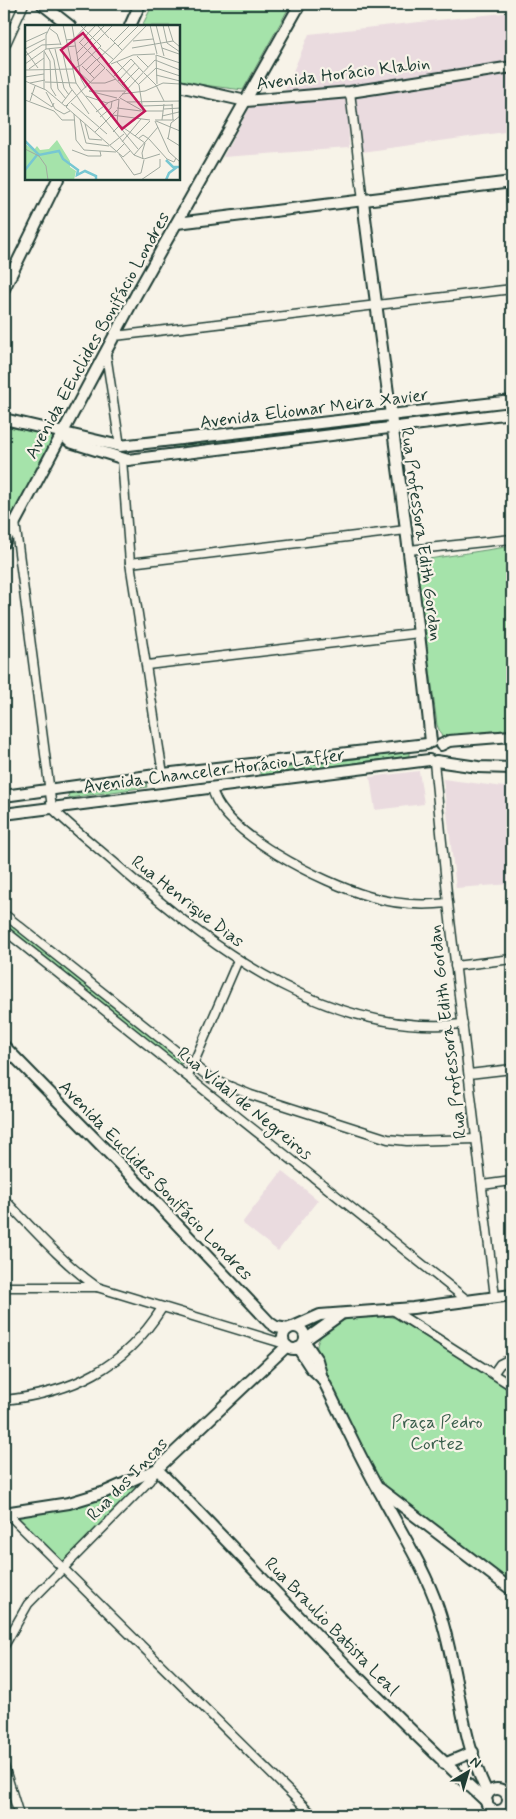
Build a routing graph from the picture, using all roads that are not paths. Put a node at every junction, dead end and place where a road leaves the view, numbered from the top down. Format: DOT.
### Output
graph roads {
  1 [pos="24,4"];
  2 [pos="42,4"];
  3 [pos="140,4"];
  4 [pos="300,4"];
  5 [pos="69,25"];
  6 [pos="130,25"];
  7 [pos="4,48"];
  8 [pos="512,67"];
  9 [pos="180,86"];
  10 [pos="350,92"];
  11 [pos="246,101"];
  12 [pos="58,180"];
  13 [pos="512,182"];
  14 [pos="363,201"];
  15 [pos="177,223"];
  16 [pos="4,289"];
  17 [pos="512,289"];
  18 [pos="376,306"];
  19 [pos="116,336"];
  20 [pos="106,354"];
  21 [pos="512,401"];
  22 [pos="512,412"];
  23 [pos="389,416"];
  24 [pos="4,419"];
  25 [pos="391,428"];
  26 [pos="62,434"];
  27 [pos="120,446"];
  28 [pos="122,459"];
  29 [pos="15,522"];
  30 [pos="406,530"];
  31 [pos="512,539"];
  32 [pos="4,542"];
  33 [pos="409,550"];
  34 [pos="130,563"];
  35 [pos="419,633"];
  36 [pos="147,665"];
  37 [pos="512,736"];
  38 [pos="433,744"];
  39 [pos="433,761"];
  40 [pos="512,768"];
  41 [pos="163,774"];
  42 [pos="212,787"];
  43 [pos="50,790"];
  44 [pos="4,796"];
  45 [pos="52,808"];
  46 [pos="4,814"];
  47 [pos="448,903"];
  48 [pos="4,914"];
  49 [pos="4,930"];
  50 [pos="512,959"];
  51 [pos="238,960"];
  52 [pos="455,966"];
  53 [pos="463,1024"];
  54 [pos="4,1046"];
  55 [pos="192,1065"];
  56 [pos="512,1069"];
  57 [pos="468,1074"];
  58 [pos="188,1076"];
  59 [pos="476,1139"];
  60 [pos="512,1181"];
  61 [pos="482,1185"];
  62 [pos="4,1199"];
  63 [pos="4,1287"];
  64 [pos="98,1287"];
  65 [pos="512,1295"];
  66 [pos="496,1298"];
  67 [pos="467,1300"];
  68 [pos="162,1308"];
  69 [pos="391,1309"];
  70 [pos="340,1315"];
  71 [pos="291,1328"];
  72 [pos="303,1344"];
  73 [pos="286,1345"];
  74 [pos="512,1358"];
  75 [pos="493,1374"];
  76 [pos="512,1386"];
  77 [pos="4,1400"];
  78 [pos="157,1469"];
  79 [pos="376,1486"];
  80 [pos="5,1513"];
  81 [pos="63,1568"];
  82 [pos="512,1590"];
  83 [pos="4,1646"];
  84 [pos="473,1752"];
  85 [pos="444,1764"];
  86 [pos="4,1766"];
  87 [pos="510,1797"];
  88 [pos="489,1805"];
  89 [pos="19,1815"];
  90 [pos="313,1815"];
  1 -- 7 [label="street"];
  2 -- 5 [label="street"];
  3 -- 6 [label="street"];
  4 -- 11 [label="street, Avenida EEuclides Bonifácio Londres"];
  8 -- 10 [label="street, Avenida Horácio Klabin"];
  9 -- 11 [label="street, Avenida Horácio Klabin"];
  10 -- 11 [label="street, Avenida Horácio Klabin"];
  10 -- 14 [label="street, Rua Professora Edith Gordan"];
  11 -- 15 [label="street, Avenida EEuclides Bonifácio Londres"];
  12 -- 16 [label="street"];
  13 -- 14 [label="street"];
  14 -- 15 [label="street"];
  14 -- 18 [label="street, Rua Professora Edith Gordan"];
  15 -- 19 [label="street, Avenida EEuclides Bonifácio Londres"];
  17 -- 18 [label="street"];
  18 -- 19 [label="street"];
  18 -- 23 [label="street, Rua Professora Edith Gordan"];
  19 -- 20 [label="street, Avenida EEuclides Bonifácio Londres"];
  20 -- 26 [label="street, Avenida EEuclides Bonifácio Londres"];
  20 -- 27 [label="street"];
  21 -- 23 [label="street, Avenida Eliomar Meira Xavier"];
  22 -- 25 [label="street, Avenida Eliomar Meira Xavier"];
  23 -- 25 [label="street, Rua Professora Edith Gordan"];
  23 -- 27 [label="street, Avenida Eliomar Meira Xavier"];
  24 -- 26 [label="street"];
  25 -- 28 [label="street, Avenida Eliomar Meira Xavier"];
  25 -- 30 [label="street, Rua Professora Edith Gordan"];
  26 -- 27 [label="street, Avenida Eliomar Meira Xavier"];
  26 -- 28 [label="street"];
  26 -- 29 [label="street, Avenida EEuclides Bonifácio Londres"];
  28 -- 34 [label="street"];
  29 -- 32 [label="street, Avenida EEuclides Bonifácio Londres"];
  29 -- 43 [label="street"];
  30 -- 33 [label="street, Rua Professora Edith Gordan"];
  30 -- 34 [label="street"];
  31 -- 33 [label="street"];
  33 -- 35 [label="street, Rua Professora Edith Gordan"];
  34 -- 36 [label="street"];
  35 -- 36 [label="street"];
  35 -- 38 [label="street, Rua Professora Edith Gordan"];
  36 -- 41 [label="street"];
  37 -- 38 [label="street, Avenida Chanceler Horácio Laffer"];
  38 -- 39 [label="street, Rua Professora Edith Gordan"];
  38 -- 39 [label="street"];
  38 -- 41 [label="street, Avenida Chanceler Horácio Laffer"];
  39 -- 40 [label="street, Avenida Chanceler Horácio Laffer"];
  39 -- 42 [label="street, Avenida Chanceler Horácio Laffer"];
  39 -- 47 [label="street, Rua Professora Edith Gordan"];
  41 -- 43 [label="street, Avenida Chanceler Horácio Laffer"];
  42 -- 45 [label="street, Avenida Chanceler Horácio Laffer"];
  42 -- 47 [label="street"];
  43 -- 44 [label="street, Avenida Chanceler Horácio Laffer"];
  43 -- 45 [label="street"];
  45 -- 46 [label="street, Avenida Chanceler Horácio Laffer"];
  45 -- 51 [label="street, Rua Henrique Dias"];
  47 -- 52 [label="street, Rua Professora Edith Gordan"];
  48 -- 55 [label="street, Rua Vidal de Negreiros"];
  49 -- 58 [label="street, Rua Vidal de Negreiros"];
  50 -- 52 [label="street"];
  51 -- 53 [label="street, Rua Henrique Dias"];
  51 -- 55 [label="street"];
  52 -- 53 [label="street, Rua Professora Edith Gordan"];
  53 -- 57 [label="street, Rua Professora Edith Gordan"];
  54 -- 71 [label="street, Avenida Euclides Bonifácio Londres"];
  55 -- 58 [label="street"];
  55 -- 59 [label="street, Rua Vidal de Negreiros"];
  56 -- 57 [label="street"];
  57 -- 59 [label="street, Rua Professora Edith Gordan"];
  58 -- 67 [label="street, Rua Vidal de Negreiros"];
  59 -- 61 [label="street, Rua Professora Edith Gordan"];
  60 -- 61 [label="street"];
  61 -- 66 [label="street, Rua Professora Edith Gordan"];
  62 -- 64 [label="street"];
  63 -- 64 [label="street"];
  64 -- 68 [label="street"];
  65 -- 66 [label="street"];
  66 -- 67 [label="street"];
  67 -- 69 [label="street"];
  68 -- 73 [label="street"];
  68 -- 77 [label="street"];
  69 -- 70 [label="street"];
  69 -- 75 [label="street"];
  70 -- 71 [label="street"];
  70 -- 72 [label="street"];
  71 -- 72 [label="street"];
  71 -- 73 [label="street"];
  72 -- 73 [label="street"];
  72 -- 79 [label="street"];
  73 -- 78 [label="street, Rua dos Incas"];
  74 -- 75 [label="street"];
  75 -- 76 [label="street"];
  78 -- 80 [label="street"];
  78 -- 81 [label="street, Rua dos Incas"];
  78 -- 85 [label="street, Rua Braulio Batista Leal"];
  79 -- 82 [label="street"];
  79 -- 84 [label="street"];
  80 -- 81 [label="street"];
  81 -- 83 [label="street, Rua dos Incas"];
  81 -- 90 [label="street"];
  84 -- 85 [label="street"];
  84 -- 88 [label="street"];
  85 -- 88 [label="street, Rua Braulio Batista Leal"];
  86 -- 89 [label="street"];
  87 -- 88 [label="street"];
  87 -- 88 [label="street"];
}
